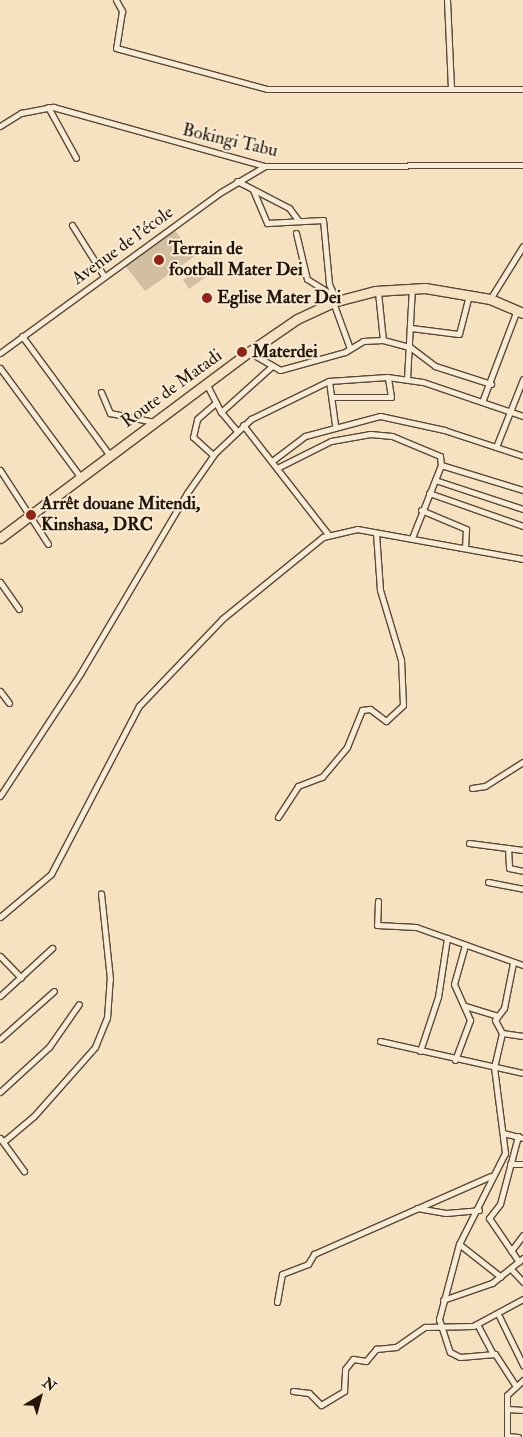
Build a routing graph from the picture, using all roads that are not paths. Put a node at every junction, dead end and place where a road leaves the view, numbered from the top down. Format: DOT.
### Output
graph roads {
  1 [pos="116,0"];
  2 [pos="447,0"];
  3 [pos="452,87"];
  4 [pos="523,89"];
  5 [pos="48,107"];
  6 [pos="0,126"];
  7 [pos="76,158"];
  8 [pos="523,165"];
  9 [pos="265,166"];
  10 [pos="237,181"];
  11 [pos="253,190"];
  12 [pos="298,220"];
  13 [pos="72,225"];
  14 [pos="296,233"];
  15 [pos="523,246"];
  16 [pos="104,276"];
  17 [pos="412,288"];
  18 [pos="378,292"];
  19 [pos="470,294"];
  20 [pos="335,299"];
  21 [pos="490,299"];
  22 [pos="520,311"];
  23 [pos="411,328"];
  24 [pos="22,336"];
  25 [pos="383,340"];
  26 [pos="349,346"];
  27 [pos="412,348"];
  28 [pos="249,352"];
  29 [pos="0,353"];
  30 [pos="271,367"];
  31 [pos="0,368"];
  32 [pos="388,377"];
  33 [pos="407,379"];
  34 [pos="523,379"];
  35 [pos="329,381"];
  36 [pos="206,383"];
  37 [pos="491,384"];
  38 [pos="101,392"];
  39 [pos="332,397"];
  40 [pos="482,402"];
  41 [pos="214,404"];
  42 [pos="507,411"];
  43 [pos="222,412"];
  44 [pos="523,416"];
  45 [pos="154,422"];
  46 [pos="243,425"];
  47 [pos="335,425"];
  48 [pos="237,430"];
  49 [pos="496,447"];
  50 [pos="213,455"];
  51 [pos="110,456"];
  52 [pos="523,456"];
  53 [pos="272,461"];
  54 [pos="441,465"];
  55 [pos="277,468"];
  56 [pos="0,470"];
  57 [pos="80,478"];
  58 [pos="435,480"];
  59 [pos="523,490"];
  60 [pos="429,493"];
  61 [pos="523,508"];
  62 [pos="421,510"];
  63 [pos="31,515"];
  64 [pos="523,526"];
  65 [pos="376,533"];
  66 [pos="328,534"];
  67 [pos="0,538"];
  68 [pos="412,538"];
  69 [pos="48,544"];
  70 [pos="465,548"];
  71 [pos="523,558"];
  72 [pos="0,582"];
  73 [pos="19,609"];
  74 [pos="0,691"];
  75 [pos="9,703"];
  76 [pos="523,762"];
  77 [pos="0,780"];
  78 [pos="4,787"];
  79 [pos="472,788"];
  80 [pos="0,796"];
  81 [pos="278,817"];
  82 [pos="469,842"];
  83 [pos="508,848"];
  84 [pos="523,850"];
  85 [pos="523,871"];
  86 [pos="488,882"];
  87 [pos="523,884"];
  88 [pos="523,889"];
  89 [pos="101,893"];
  90 [pos="378,901"];
  91 [pos="0,917"];
  92 [pos="447,938"];
  93 [pos="465,945"];
  94 [pos="52,948"];
  95 [pos="0,956"];
  96 [pos="514,963"];
  97 [pos="523,965"];
  98 [pos="21,978"];
  99 [pos="54,991"];
  100 [pos="0,996"];
  101 [pos="79,1004"];
  102 [pos="465,1006"];
  103 [pos="497,1016"];
  104 [pos="502,1033"];
  105 [pos="523,1036"];
  106 [pos="0,1039"];
  107 [pos="380,1041"];
  108 [pos="420,1051"];
  109 [pos="455,1060"];
  110 [pos="494,1067"];
  111 [pos="523,1073"];
  112 [pos="0,1092"];
  113 [pos="503,1133"];
  114 [pos="521,1137"];
  115 [pos="1,1140"];
  116 [pos="510,1164"];
  117 [pos="523,1164"];
  118 [pos="24,1171"];
  119 [pos="492,1175"];
  120 [pos="414,1209"];
  121 [pos="479,1210"];
  122 [pos="523,1235"];
  123 [pos="459,1244"];
  124 [pos="511,1251"];
  125 [pos="521,1260"];
  126 [pos="511,1269"];
  127 [pos="501,1277"];
  128 [pos="523,1282"];
  129 [pos="523,1299"];
  130 [pos="443,1300"];
  131 [pos="276,1302"];
  132 [pos="499,1316"];
  133 [pos="477,1324"];
  134 [pos="443,1328"];
  135 [pos="493,1354"];
  136 [pos="523,1365"];
  137 [pos="523,1380"];
  138 [pos="516,1386"];
  139 [pos="293,1391"];
  140 [pos="508,1409"];
  141 [pos="523,1410"];
  142 [pos="507,1436"];
  143 [pos="518,1437"];
  1 -- 3 [label="street"];
  2 -- 3 [label="street"];
  3 -- 4 [label="street"];
  5 -- 6 [label="street, Bokingi Tabu"];
  5 -- 7 [label="street"];
  5 -- 9 [label="street, Bokingi Tabu"];
  8 -- 9 [label="street, Bokingi Tabu"];
  9 -- 10 [label="street, Avenue de l'école"];
  10 -- 11 [label="street"];
  10 -- 16 [label="street, Avenue de l'école"];
  11 -- 12 [label="street"];
  11 -- 12 [label="street"];
  12 -- 20 [label="street"];
  13 -- 16 [label="street"];
  14 -- 20 [label="street"];
  15 -- 21 [label="street"];
  16 -- 24 [label="street, Avenue de l'école"];
  17 -- 18 [label="highway, Route de Matadi"];
  17 -- 19 [label="highway, Route de Matadi"];
  17 -- 23 [label="street"];
  18 -- 20 [label="highway, Route de Matadi"];
  18 -- 25 [label="street"];
  19 -- 21 [label="highway, Route de Matadi"];
  19 -- 23 [label="street"];
  20 -- 26 [label="street"];
  20 -- 28 [label="highway, Route de Matadi"];
  21 -- 22 [label="highway, Route de Matadi"];
  22 -- 37 [label="street"];
  23 -- 27 [label="street"];
  24 -- 29 [label="street, Avenue de l'école"];
  24 -- 51 [label="street"];
  25 -- 26 [label="street"];
  25 -- 27 [label="street"];
  26 -- 30 [label="street"];
  27 -- 33 [label="street"];
  27 -- 37 [label="street"];
  28 -- 30 [label="street"];
  28 -- 36 [label="highway, Route de Matadi"];
  30 -- 43 [label="street"];
  31 -- 57 [label="street"];
  32 -- 33 [label="street"];
  32 -- 35 [label="street"];
  32 -- 39 [label="street"];
  33 -- 40 [label="street"];
  34 -- 42 [label="street"];
  35 -- 39 [label="street"];
  35 -- 46 [label="street"];
  36 -- 41 [label="street"];
  36 -- 45 [label="highway, Route de Matadi"];
  37 -- 40 [label="street"];
  38 -- 45 [label="street"];
  39 -- 47 [label="street"];
  40 -- 42 [label="street"];
  41 -- 43 [label="street"];
  41 -- 50 [label="street"];
  42 -- 44 [label="street"];
  42 -- 49 [label="street"];
  43 -- 48 [label="street"];
  45 -- 51 [label="highway, Route de Matadi"];
  46 -- 48 [label="street"];
  46 -- 53 [label="street"];
  47 -- 49 [label="street"];
  47 -- 53 [label="street"];
  48 -- 50 [label="street"];
  49 -- 52 [label="street"];
  50 -- 78 [label="street"];
  51 -- 57 [label="highway, Route de Matadi"];
  53 -- 55 [label="street"];
  54 -- 55 [label="street"];
  54 -- 58 [label="street"];
  54 -- 59 [label="street"];
  55 -- 66 [label="street"];
  56 -- 63 [label="street"];
  57 -- 63 [label="highway, Route de Matadi"];
  58 -- 60 [label="street"];
  58 -- 61 [label="street"];
  60 -- 62 [label="street"];
  60 -- 64 [label="street"];
  62 -- 68 [label="street"];
  62 -- 70 [label="street"];
  63 -- 67 [label="highway, Route de Matadi"];
  63 -- 69 [label="street"];
  65 -- 66 [label="street"];
  65 -- 68 [label="street"];
  65 -- 81 [label="street"];
  66 -- 91 [label="street"];
  68 -- 70 [label="street"];
  70 -- 71 [label="street"];
  72 -- 73 [label="street"];
  74 -- 75 [label="street"];
  76 -- 79 [label="street"];
  77 -- 78 [label="street"];
  78 -- 80 [label="street"];
  82 -- 83 [label="street"];
  83 -- 84 [label="street"];
  83 -- 85 [label="street"];
  86 -- 88 [label="street"];
  87 -- 88 [label="street"];
  89 -- 115 [label="street"];
  90 -- 92 [label="street"];
  92 -- 93 [label="street"];
  92 -- 108 [label="street"];
  93 -- 96 [label="street"];
  93 -- 102 [label="street"];
  94 -- 98 [label="street"];
  95 -- 98 [label="street"];
  96 -- 97 [label="street"];
  96 -- 103 [label="street"];
  98 -- 100 [label="street"];
  99 -- 106 [label="street"];
  101 -- 112 [label="street"];
  102 -- 103 [label="street"];
  102 -- 109 [label="street"];
  103 -- 104 [label="street"];
  104 -- 105 [label="street"];
  104 -- 110 [label="street"];
  107 -- 108 [label="street"];
  108 -- 109 [label="street"];
  109 -- 110 [label="street"];
  110 -- 111 [label="street"];
  110 -- 113 [label="street"];
  113 -- 114 [label="street"];
  113 -- 119 [label="street"];
  114 -- 116 [label="street"];
  115 -- 118 [label="street"];
  116 -- 117 [label="street"];
  116 -- 124 [label="street"];
  119 -- 120 [label="street"];
  119 -- 121 [label="street"];
  120 -- 121 [label="street"];
  120 -- 131 [label="street"];
  121 -- 123 [label="street"];
  122 -- 124 [label="street"];
  123 -- 127 [label="street"];
  123 -- 130 [label="street"];
  124 -- 125 [label="street"];
  125 -- 126 [label="street"];
  126 -- 127 [label="street"];
  126 -- 128 [label="street"];
  127 -- 130 [label="street"];
  129 -- 132 [label="street"];
  130 -- 134 [label="street"];
  132 -- 133 [label="street"];
  132 -- 136 [label="street"];
  133 -- 134 [label="street"];
  133 -- 135 [label="street"];
  134 -- 135 [label="street"];
  134 -- 139 [label="street"];
  135 -- 138 [label="street"];
  137 -- 138 [label="street"];
  138 -- 140 [label="street"];
  140 -- 141 [label="street"];
  140 -- 142 [label="street"];
  142 -- 143 [label="street"];
}
